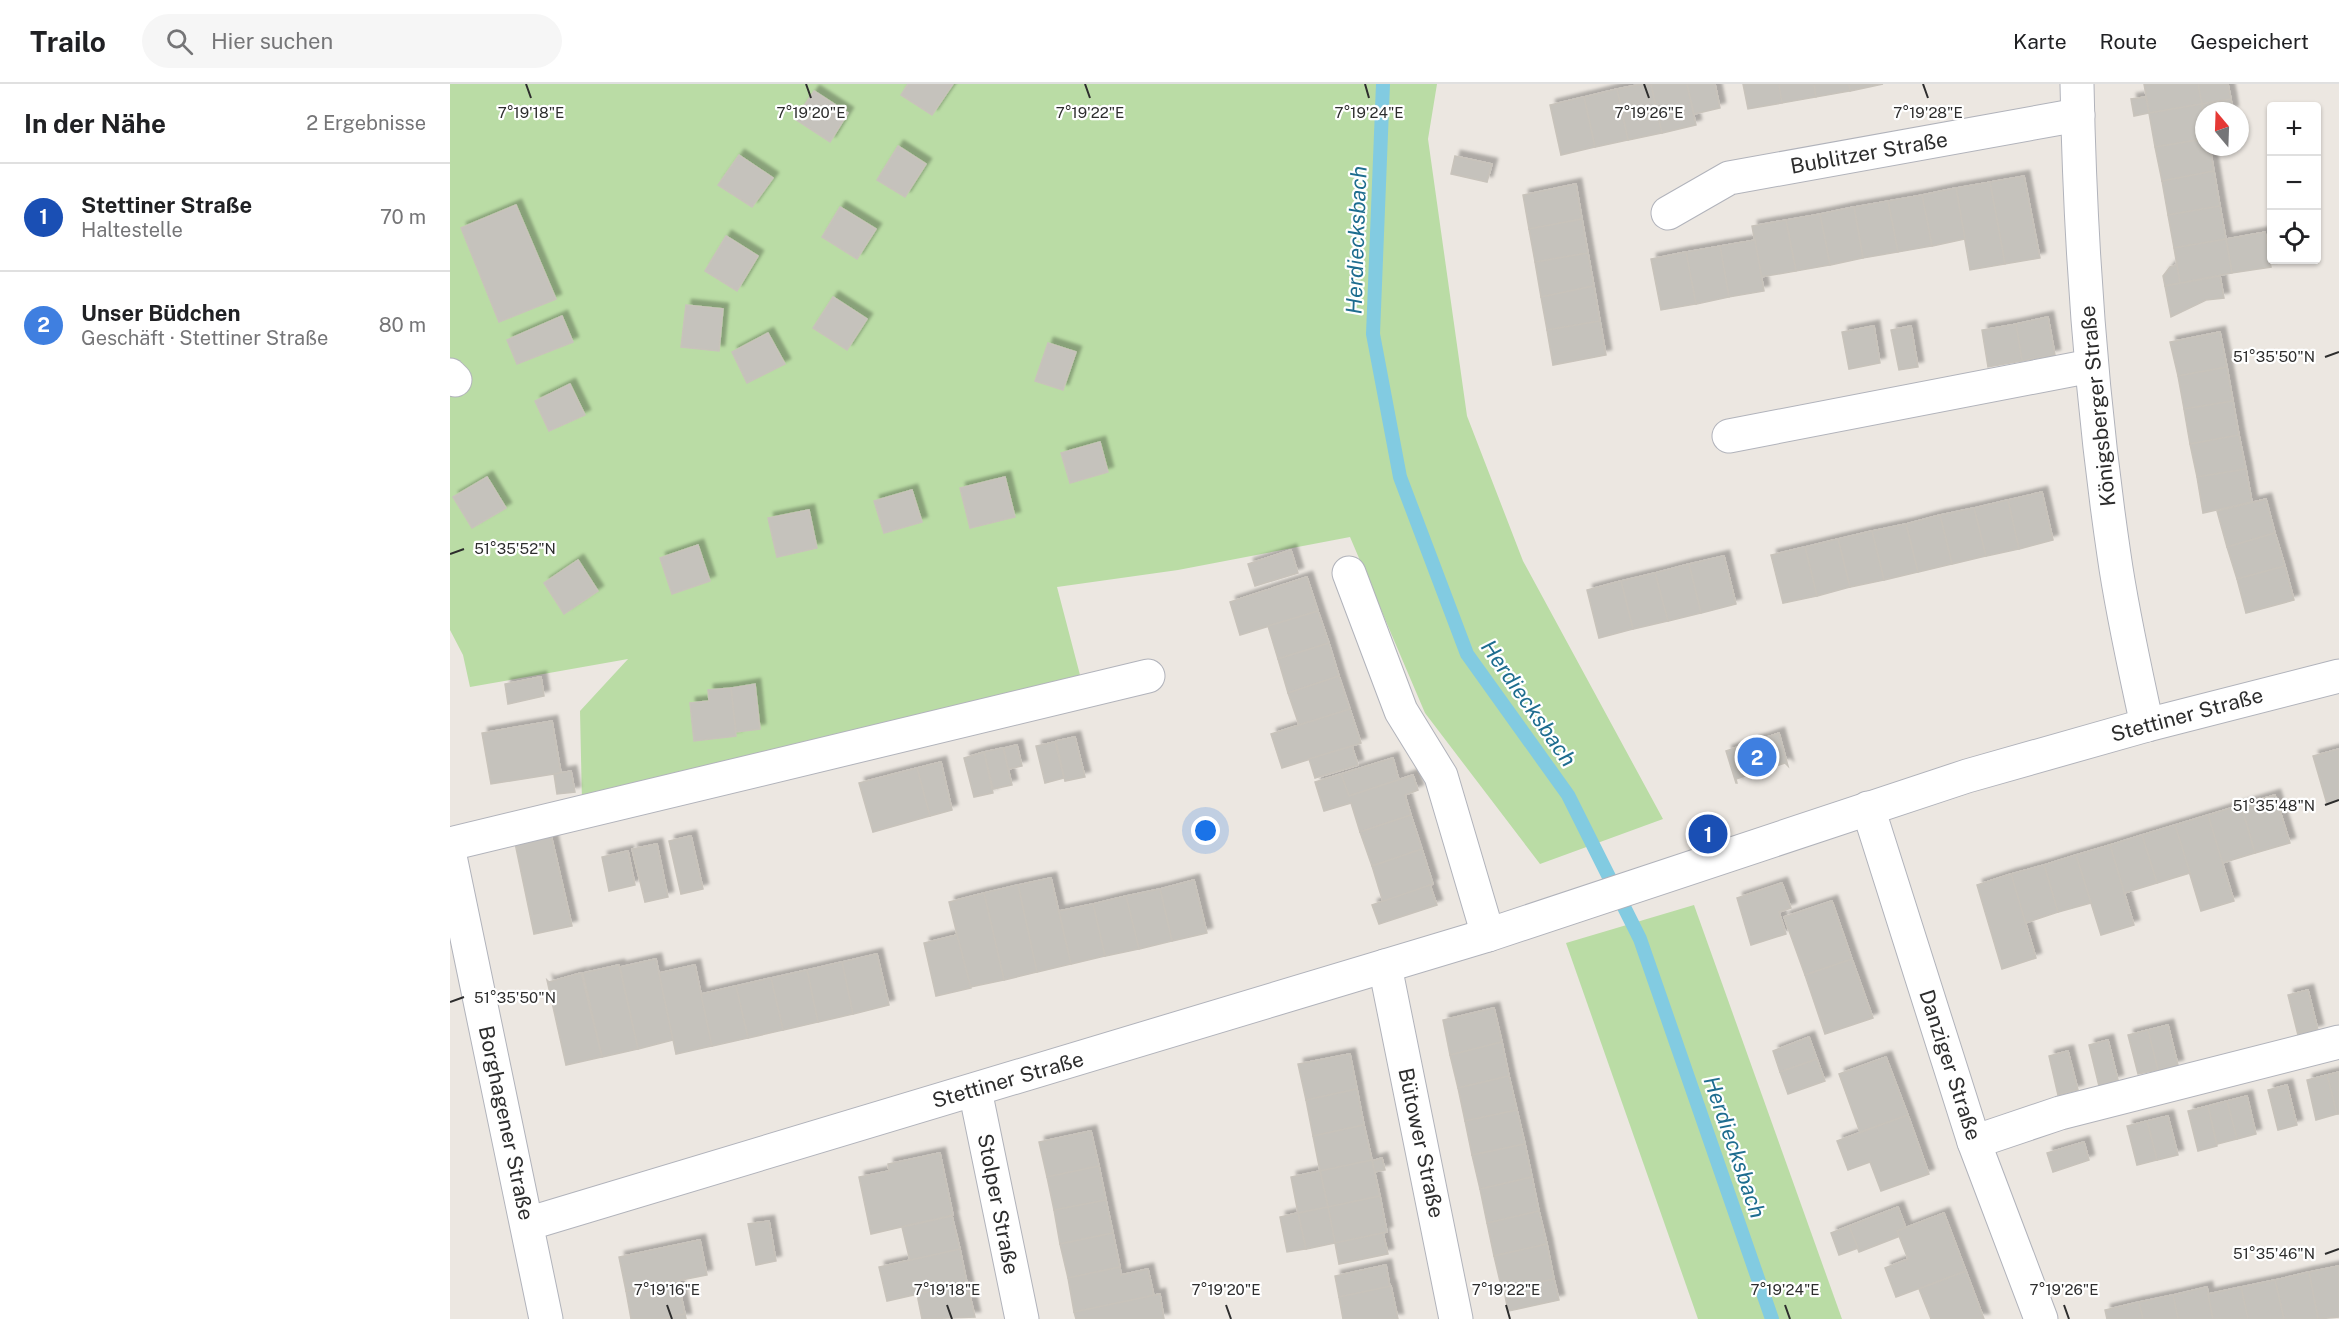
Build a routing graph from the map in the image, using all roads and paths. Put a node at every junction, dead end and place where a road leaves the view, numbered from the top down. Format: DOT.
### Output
graph roads {
  1 [pos="2077,100"];
  2 [pos="1668,213"];
  3 [pos="2091,366"];
  4 [pos="1730,436"];
  5 [pos="1349,573"];
  6 [pos="1148,676"];
  7 [pos="2339,676"];
  8 [pos="2147,725"];
  9 [pos="1868,808"];
  10 [pos="450,844"];
  11 [pos="450,856"];
  12 [pos="1488,935"];
  13 [pos="1385,966"];
  14 [pos="2339,1042"];
  15 [pos="975,1090"];
  16 [pos="1974,1142"];
  17 [pos="527,1224"];
  18 [pos="546,1319"];
  19 [pos="1022,1319"];
  20 [pos="1455,1319"];
  21 [pos="2041,1319"];
  1 -- 2 [label="street, Bublitzer Straße"];
  1 -- 3 [label="street, Königsberger Straße"];
  3 -- 4 [label="street"];
  3 -- 8 [label="street, Königsberger Straße"];
  5 -- 12 [label="street"];
  6 -- 10 [label="street"];
  7 -- 8 [label="street, Stettiner Straße"];
  8 -- 9 [label="street, Stettiner Straße"];
  9 -- 12 [label="street, Stettiner Straße"];
  9 -- 16 [label="street, Danziger Straße"];
  11 -- 17 [label="street, Borghagener Straße"];
  12 -- 13 [label="street, Stettiner Straße"];
  13 -- 15 [label="street, Stettiner Straße"];
  13 -- 20 [label="street, Bütower Straße"];
  14 -- 16 [label="street"];
  15 -- 17 [label="street, Stettiner Straße"];
  15 -- 19 [label="street, Stolper Straße"];
  16 -- 21 [label="street, Danziger Straße"];
  17 -- 18 [label="street, Borghagener Straße"];
}
